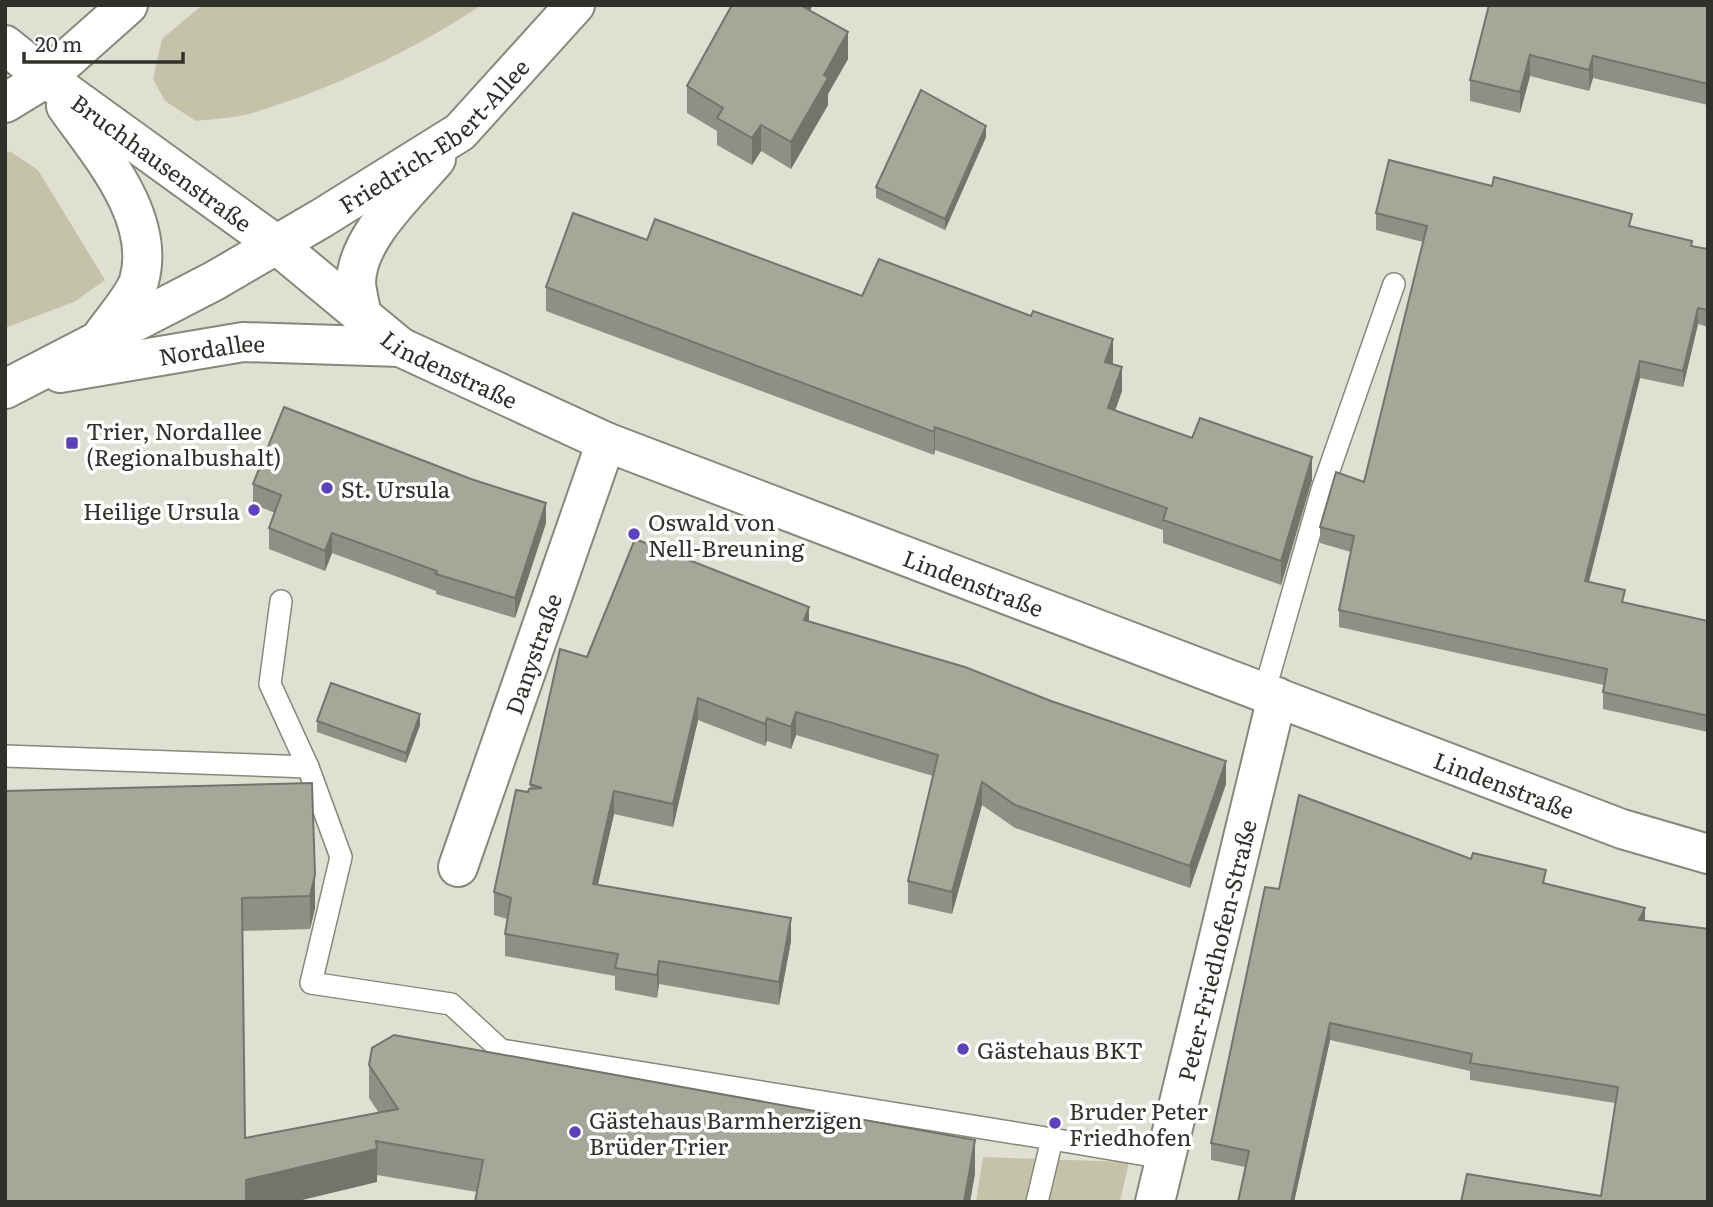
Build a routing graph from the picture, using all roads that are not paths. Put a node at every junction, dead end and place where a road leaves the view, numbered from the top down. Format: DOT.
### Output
graph roads {
  1 [pos="128,5"];
  2 [pos="575,5"];
  3 [pos="5,45"];
  4 [pos="46,78"];
  5 [pos="5,103"];
  6 [pos="460,132"];
  7 [pos="276,245"];
  8 [pos="1394,284"];
  9 [pos="362,316"];
  10 [pos="100,339"];
  11 [pos="400,346"];
  12 [pos="16,384"];
  13 [pos="606,442"];
  14 [pos="281,601"];
  15 [pos="1270,695"];
  16 [pos="5,756"];
  17 [pos="308,767"];
  18 [pos="1708,854"];
  19 [pos="458,867"];
  20 [pos="1052,1139"];
  21 [pos="1164,1158"];
  22 [pos="1037,1202"];
  23 [pos="1155,1202"];
  1 -- 4 [label="main road"];
  2 -- 6 [label="main road, Friedrich-Ebert-Allee"];
  3 -- 4 [label="main road, Bruchhausenstraße"];
  4 -- 5 [label="main road"];
  4 -- 7 [label="main road, Bruchhausenstraße"];
  4 -- 10 [label="main road, Bruchhausenstraße"];
  6 -- 7 [label="main road, Friedrich-Ebert-Allee"];
  6 -- 9 [label="main road"];
  7 -- 9 [label="main road, Lindenstraße"];
  7 -- 10 [label="main road, Nordallee"];
  8 -- 15 [label="lane"];
  9 -- 11 [label="main road, Lindenstraße"];
  10 -- 12 [label="main road, Nordallee"];
  11 -- 12 [label="main road, Nordallee"];
  11 -- 13 [label="main road, Lindenstraße"];
  13 -- 15 [label="main road, Lindenstraße"];
  13 -- 19 [label="main road, Danystraße"];
  14 -- 17 [label="lane"];
  15 -- 18 [label="main road, Lindenstraße"];
  15 -- 21 [label="main road, Peter-Friedhofen-Straße"];
  16 -- 17 [label="lane"];
  17 -- 20 [label="lane"];
  20 -- 21 [label="lane"];
  20 -- 22 [label="lane"];
  21 -- 23 [label="main road, Peter-Friedhofen-Straße"];
}
